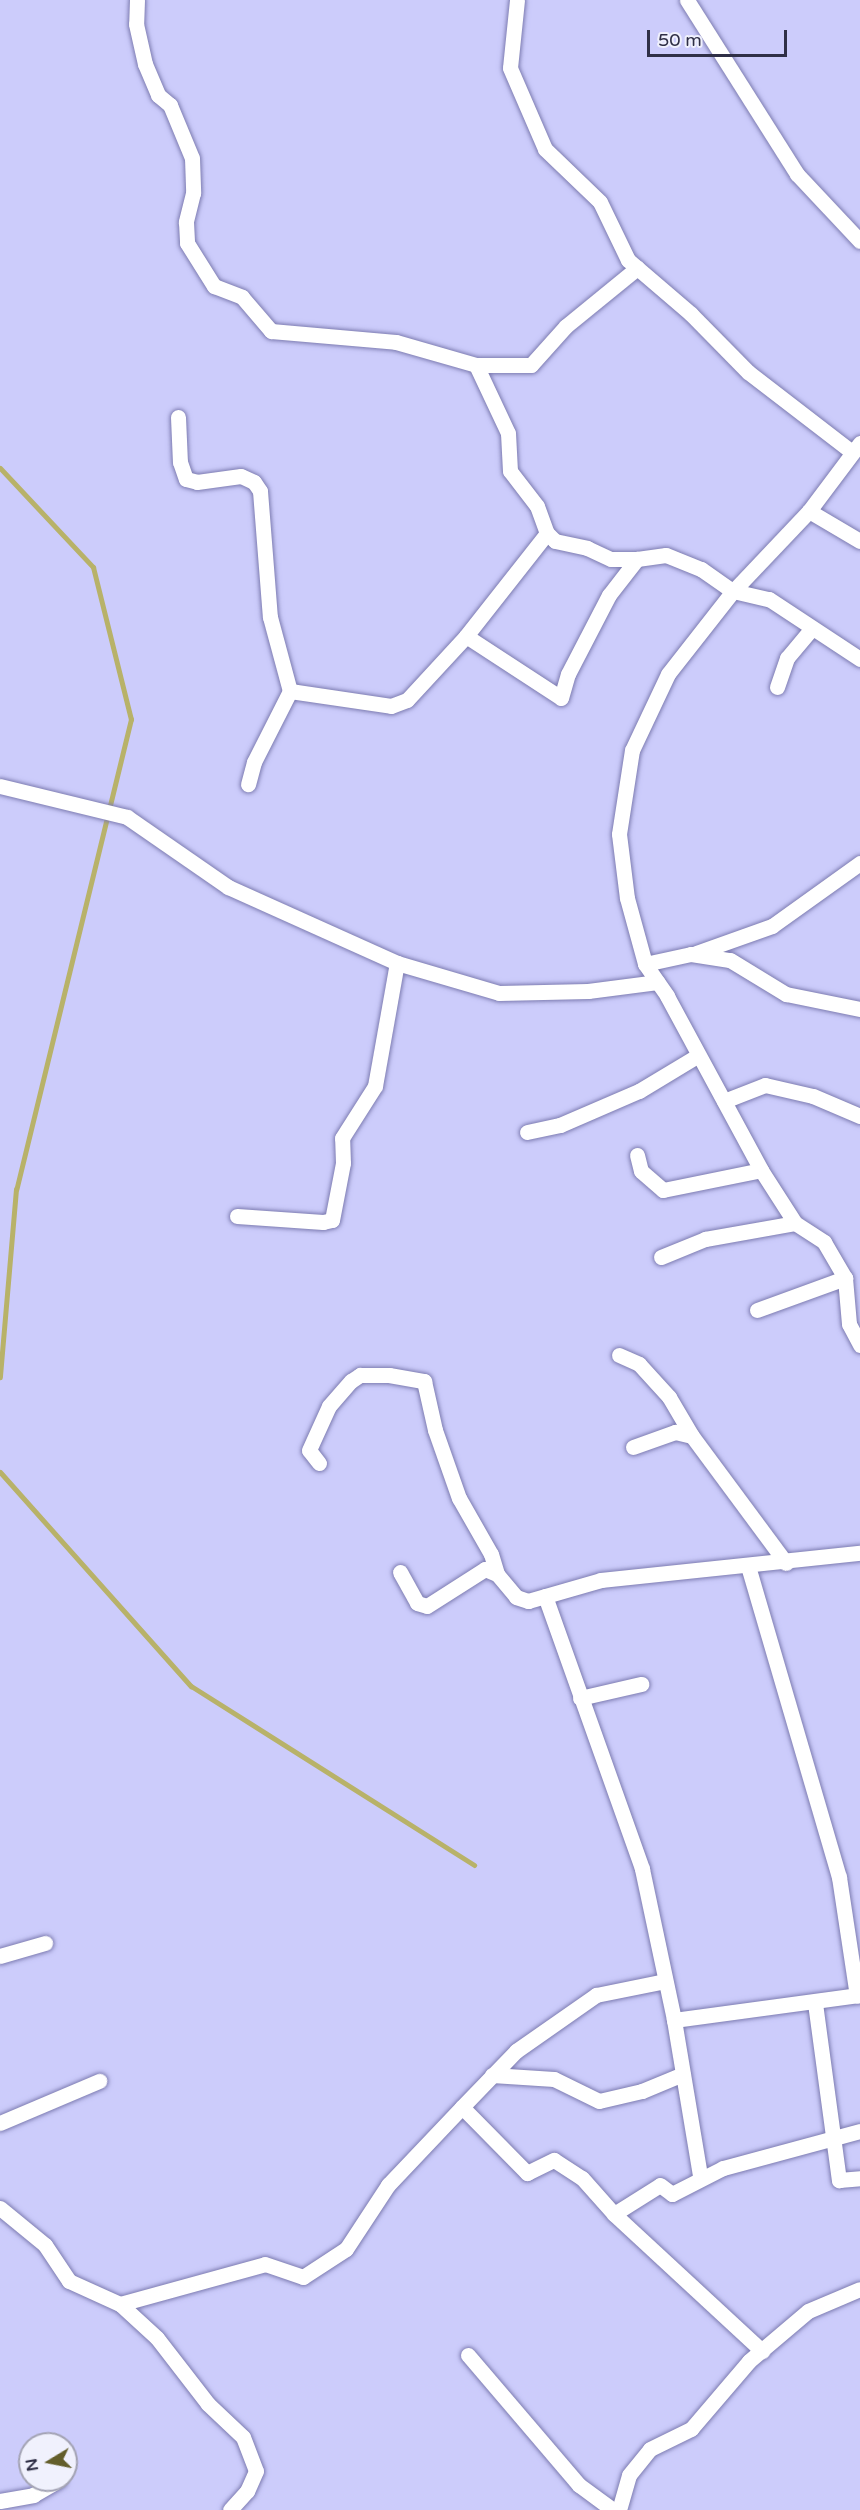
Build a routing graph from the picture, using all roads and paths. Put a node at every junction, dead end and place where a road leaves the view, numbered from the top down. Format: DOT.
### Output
graph roads {
  1 [pos="137,0"];
  2 [pos="517,0"];
  3 [pos="687,0"];
  4 [pos="860,241"];
  5 [pos="637,268"];
  6 [pos="476,365"];
  7 [pos="178,417"];
  8 [pos="856,448"];
  9 [pos="809,511"];
  10 [pos="547,533"];
  11 [pos="860,541"];
  12 [pos="637,559"];
  13 [pos="733,591"];
  14 [pos="812,628"];
  15 [pos="466,636"];
  16 [pos="860,659"];
  17 [pos="777,687"];
  18 [pos="290,691"];
  19 [pos="248,784"];
  20 [pos="0,786"];
  21 [pos="860,863"];
  22 [pos="691,954"];
  23 [pos="397,963"];
  24 [pos="645,964"];
  25 [pos="657,982"];
  26 [pos="860,1009"];
  27 [pos="697,1056"];
  28 [pos="724,1101"];
  29 [pos="860,1116"];
  30 [pos="527,1132"];
  31 [pos="636,1155"];
  32 [pos="761,1170"];
  33 [pos="237,1216"];
  34 [pos="795,1223"];
  35 [pos="661,1257"];
  36 [pos="845,1278"];
  37 [pos="860,1288"];
  38 [pos="846,1295"];
  39 [pos="757,1310"];
  40 [pos="860,1345"];
  41 [pos="619,1355"];
  42 [pos="692,1436"];
  43 [pos="633,1447"];
  44 [pos="318,1463"];
  45 [pos="860,1553"];
  46 [pos="786,1563"];
  47 [pos="748,1566"];
  48 [pos="400,1572"];
  49 [pos="497,1574"];
  50 [pos="545,1596"];
  51 [pos="642,1684"];
  52 [pos="580,1698"];
  53 [pos="45,1943"];
  54 [pos="0,1956"];
  55 [pos="665,1981"];
  56 [pos="858,1996"];
  57 [pos="815,2003"];
  58 [pos="674,2020"];
  59 [pos="683,2074"];
  60 [pos="492,2075"];
  61 [pos="99,2081"];
  62 [pos="462,2107"];
  63 [pos="0,2123"];
  64 [pos="860,2131"];
  65 [pos="834,2139"];
  66 [pos="700,2176"];
  67 [pos="860,2178"];
  68 [pos="0,2208"];
  69 [pos="614,2214"];
  70 [pos="860,2289"];
  71 [pos="120,2304"];
  72 [pos="762,2350"];
  73 [pos="468,2355"];
  74 [pos="38,2492"];
  75 [pos="0,2501"];
  76 [pos="230,2510"];
  77 [pos="613,2510"];
  78 [pos="619,2510"];
  1 -- 6 [label="street"];
  2 -- 5 [label="street"];
  3 -- 4 [label="street"];
  5 -- 6 [label="street"];
  5 -- 8 [label="street"];
  6 -- 10 [label="street"];
  7 -- 18 [label="street"];
  8 -- 9 [label="street"];
  9 -- 11 [label="street"];
  9 -- 13 [label="street"];
  10 -- 12 [label="street"];
  10 -- 15 [label="street"];
  12 -- 13 [label="street"];
  12 -- 15 [label="street"];
  13 -- 14 [label="street"];
  13 -- 24 [label="street"];
  14 -- 16 [label="street"];
  14 -- 17 [label="street"];
  15 -- 18 [label="street"];
  18 -- 19 [label="street"];
  20 -- 23 [label="street"];
  21 -- 22 [label="street"];
  22 -- 24 [label="street"];
  22 -- 26 [label="street"];
  23 -- 25 [label="street"];
  23 -- 33 [label="street"];
  24 -- 25 [label="street"];
  25 -- 27 [label="street"];
  27 -- 28 [label="street"];
  27 -- 30 [label="street"];
  28 -- 29 [label="street"];
  28 -- 32 [label="street"];
  31 -- 32 [label="street"];
  32 -- 34 [label="street"];
  34 -- 35 [label="street"];
  34 -- 36 [label="street"];
  36 -- 38 [label="street"];
  36 -- 39 [label="street"];
  37 -- 38 [label="street"];
  38 -- 40 [label="street"];
  41 -- 42 [label="street"];
  42 -- 43 [label="street"];
  42 -- 46 [label="street"];
  44 -- 49 [label="street"];
  45 -- 46 [label="street"];
  46 -- 47 [label="street"];
  47 -- 50 [label="street"];
  47 -- 56 [label="street"];
  48 -- 49 [label="street"];
  49 -- 50 [label="street"];
  50 -- 52 [label="street"];
  51 -- 52 [label="street"];
  52 -- 55 [label="street"];
  53 -- 54 [label="street"];
  55 -- 58 [label="street"];
  55 -- 60 [label="street"];
  56 -- 57 [label="street"];
  57 -- 58 [label="street"];
  57 -- 65 [label="street"];
  58 -- 59 [label="street"];
  59 -- 60 [label="street"];
  59 -- 66 [label="street"];
  60 -- 62 [label="street"];
  61 -- 63 [label="street"];
  62 -- 69 [label="street"];
  62 -- 71 [label="street"];
  64 -- 65 [label="street"];
  65 -- 66 [label="street"];
  65 -- 67 [label="street"];
  66 -- 69 [label="street"];
  68 -- 71 [label="street"];
  69 -- 72 [label="street"];
  70 -- 72 [label="street"];
  71 -- 76 [label="street"];
  72 -- 78 [label="street"];
  73 -- 77 [label="street"];
  74 -- 75 [label="street"];
}
